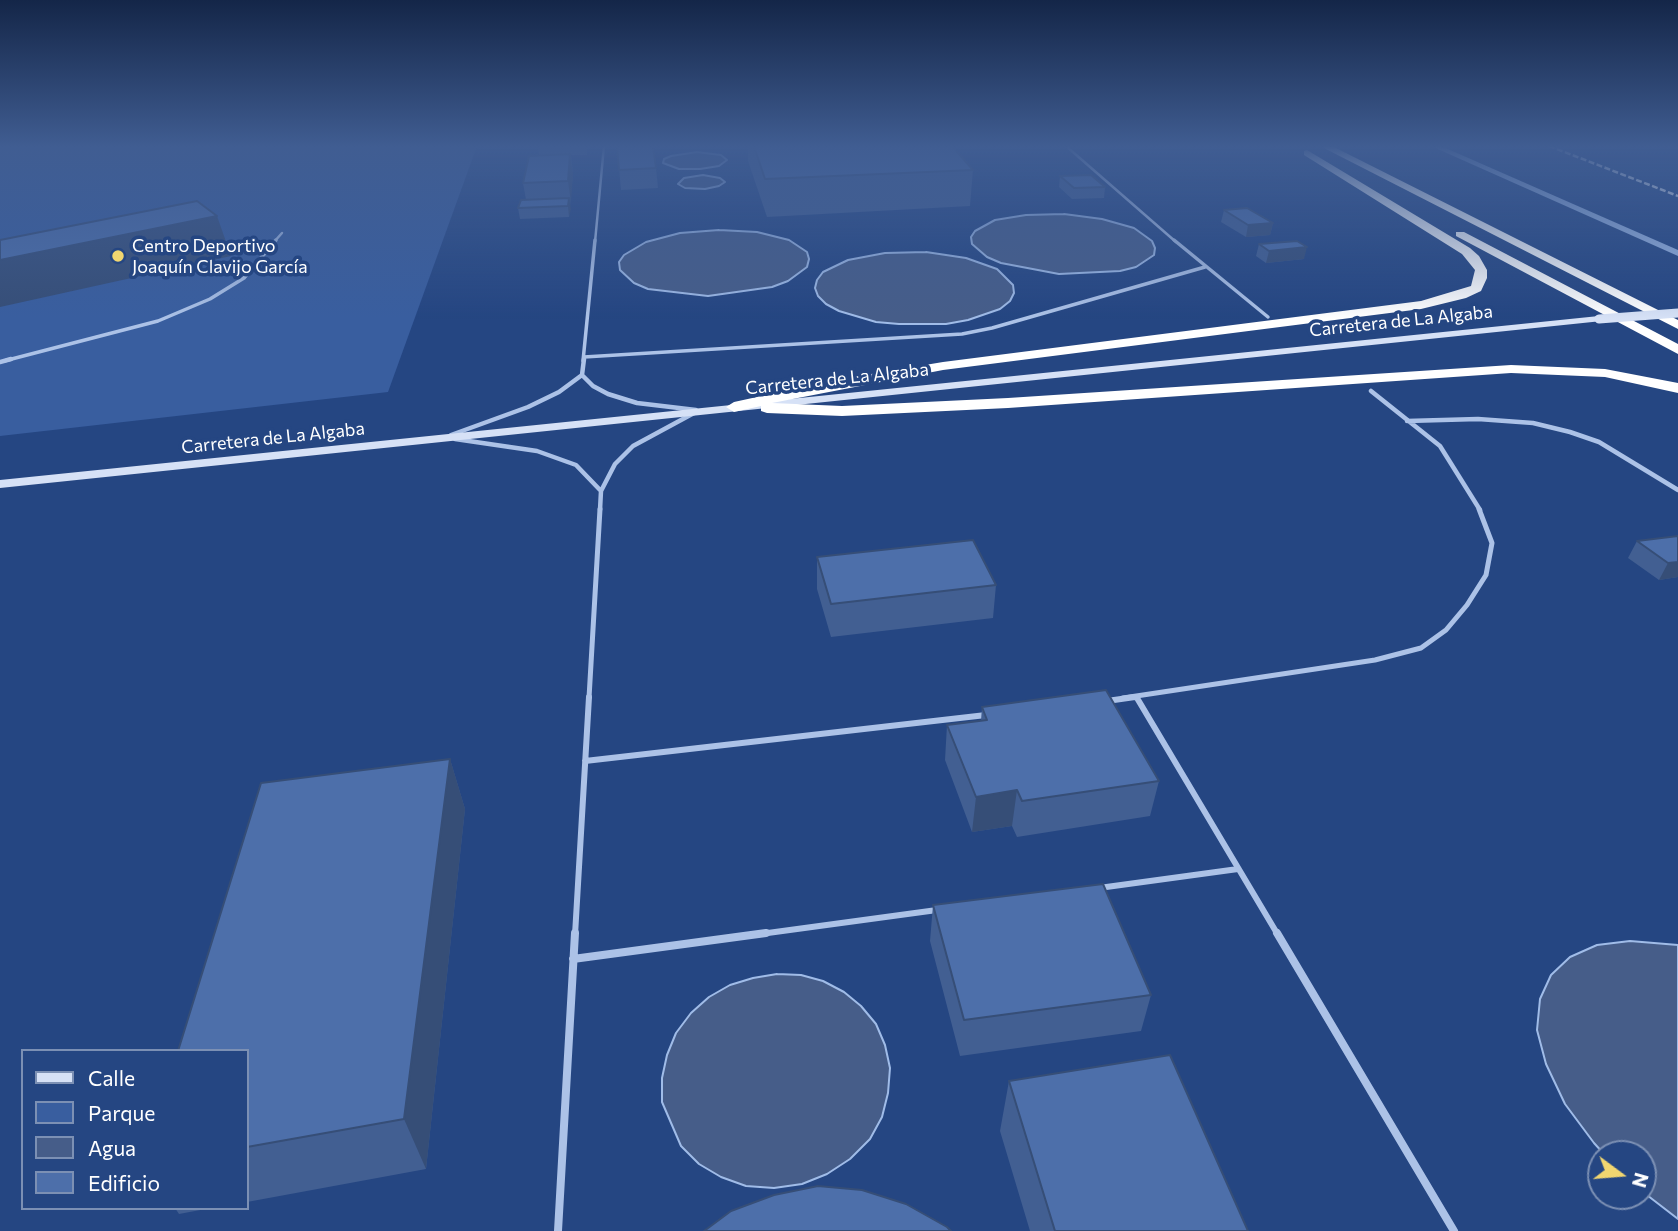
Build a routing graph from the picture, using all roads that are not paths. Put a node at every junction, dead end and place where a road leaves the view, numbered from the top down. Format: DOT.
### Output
graph roads {
  1 [pos="599,203"];
  2 [pos="1132,203"];
  3 [pos="1389,203"];
  4 [pos="1402,203"];
  5 [pos="1437,203"];
  6 [pos="282,233"];
  7 [pos="1205,267"];
  8 [pos="1678,313"];
  9 [pos="1268,317"];
  10 [pos="1678,326"];
  11 [pos="1678,350"];
  12 [pos="584,357"];
  13 [pos="0,362"];
  14 [pos="582,375"];
  15 [pos="1678,388"];
  16 [pos="1370,391"];
  17 [pos="734,407"];
  18 [pos="700,410"];
  19 [pos="1407,421"];
  20 [pos="442,438"];
  21 [pos="0,484"];
  22 [pos="601,491"];
  23 [pos="1678,491"];
  24 [pos="1137,698"];
  25 [pos="1096,702"];
  26 [pos="999,713"];
  27 [pos="585,761"];
  28 [pos="1238,869"];
  29 [pos="1086,890"];
  30 [pos="947,909"];
  31 [pos="573,960"];
  32 [pos="558,1231"];
  33 [pos="1454,1231"];
  1 -- 12 [label="lane"];
  2 -- 7 [label="lane"];
  3 -- 17 [label="highway"];
  4 -- 11 [label="highway"];
  5 -- 10 [label="highway"];
  6 -- 13 [label="lane"];
  7 -- 9 [label="lane"];
  7 -- 12 [label="lane"];
  8 -- 17 [label="main road, Carretera de La Algaba, bridge"];
  12 -- 14 [label="lane"];
  14 -- 18 [label="lane"];
  14 -- 20 [label="lane"];
  15 -- 17 [label="highway"];
  16 -- 19 [label="lane"];
  17 -- 18 [label="main road, Carretera de La Algaba"];
  18 -- 20 [label="main road, Carretera de La Algaba"];
  18 -- 22 [label="lane"];
  19 -- 23 [label="lane"];
  19 -- 24 [label="lane"];
  20 -- 21 [label="main road, Carretera de La Algaba"];
  20 -- 22 [label="lane"];
  22 -- 27 [label="lane"];
  24 -- 25 [label="lane"];
  24 -- 28 [label="lane"];
  26 -- 27 [label="lane"];
  27 -- 31 [label="lane"];
  28 -- 29 [label="lane"];
  28 -- 33 [label="lane"];
  30 -- 31 [label="lane"];
  31 -- 32 [label="lane"];
}
